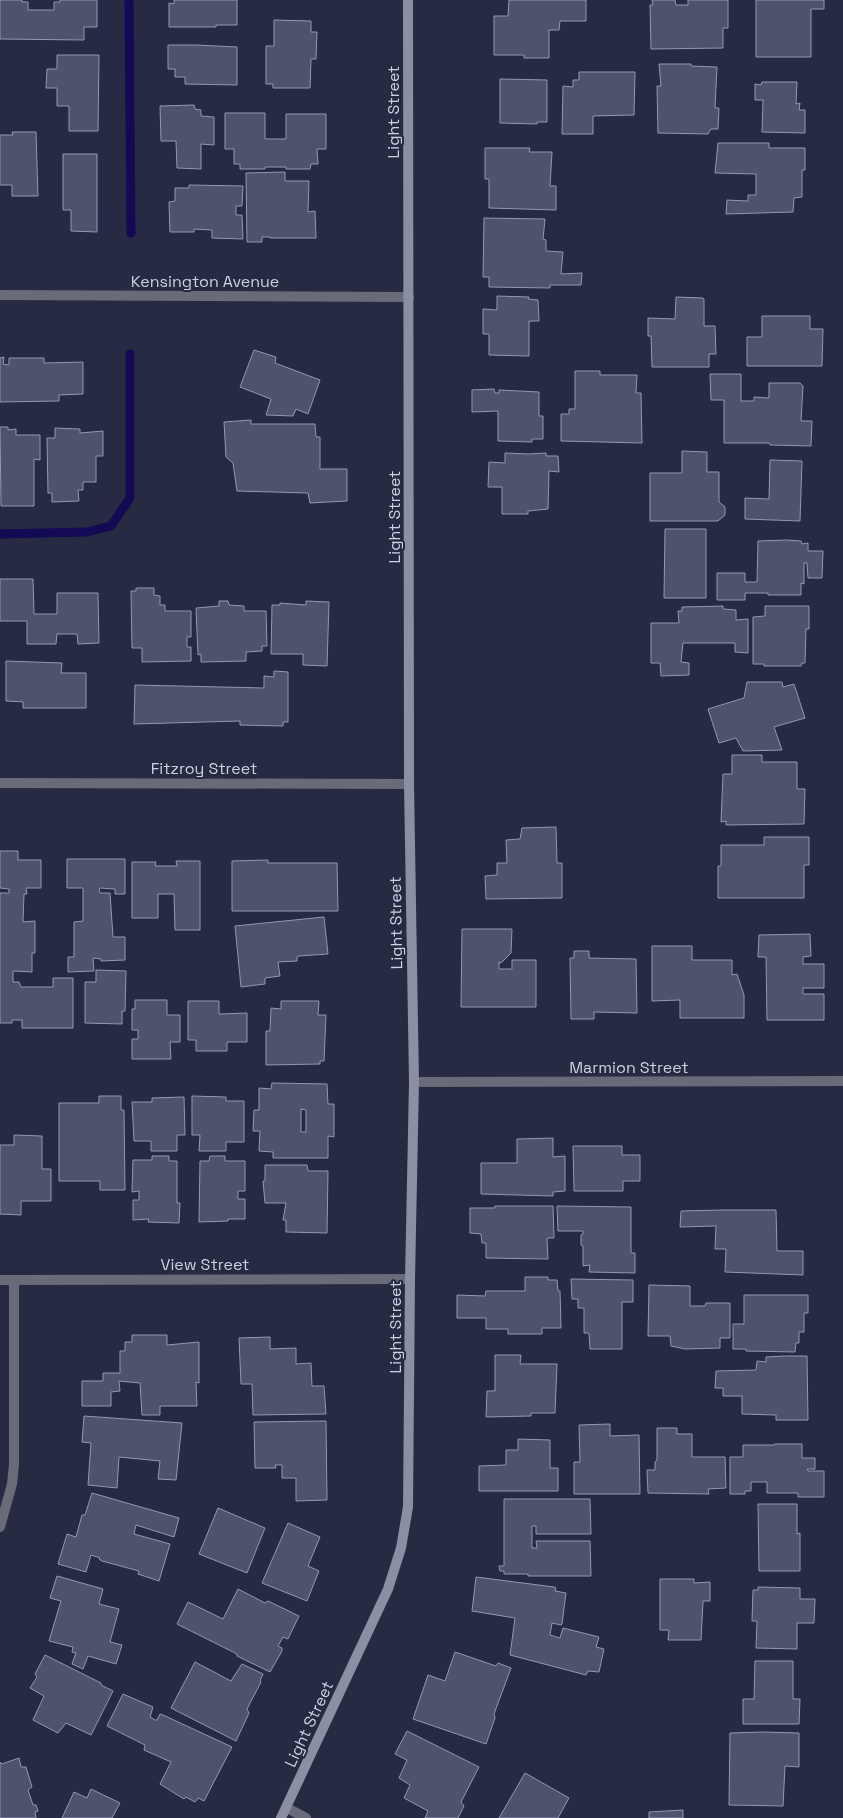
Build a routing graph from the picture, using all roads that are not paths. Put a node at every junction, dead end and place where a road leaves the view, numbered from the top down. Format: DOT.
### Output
graph roads {
  1 [pos="408,0"];
  2 [pos="0,295"];
  3 [pos="409,296"];
  4 [pos="0,783"];
  5 [pos="409,784"];
  6 [pos="843,1081"];
  7 [pos="414,1082"];
  8 [pos="410,1279"];
  9 [pos="0,1280"];
  10 [pos="14,1280"];
  11 [pos="0,1527"];
  12 [pos="287,1808"];
  13 [pos="281,1818"];
  14 [pos="306,1818"];
  1 -- 3 [label="street, Light Street"];
  2 -- 3 [label="street, Kensington Avenue"];
  3 -- 5 [label="street, Light Street"];
  4 -- 5 [label="street, Fitzroy Street"];
  5 -- 7 [label="street, Light Street"];
  6 -- 7 [label="street, Marmion Street"];
  7 -- 8 [label="street, Light Street"];
  8 -- 10 [label="street, View Street"];
  8 -- 12 [label="street, Light Street"];
  9 -- 10 [label="street, View Street"];
  10 -- 11 [label="street"];
  12 -- 13 [label="street, Light Street"];
  12 -- 14 [label="street"];
}
